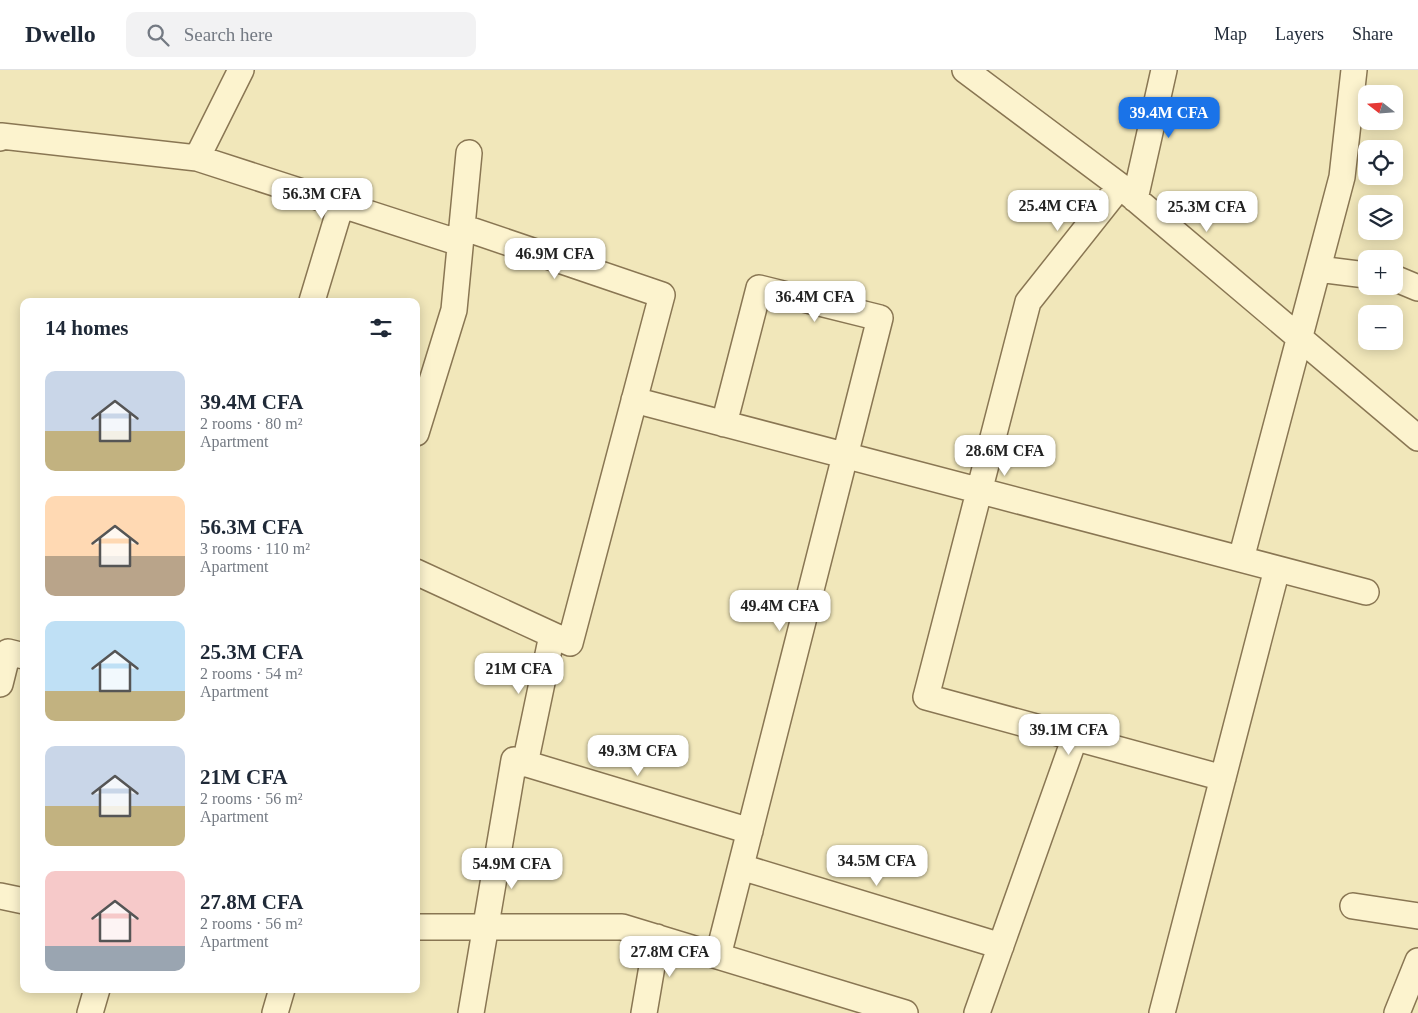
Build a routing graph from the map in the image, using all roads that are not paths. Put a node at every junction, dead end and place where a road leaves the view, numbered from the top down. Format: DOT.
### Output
graph roads {
  1 [pos="241,70"];
  2 [pos="965,70"];
  3 [pos="1164,70"];
  4 [pos="1354,70"];
  5 [pos="0,138"];
  6 [pos="470,153"];
  7 [pos="197,158"];
  8 [pos="1128,192"];
  9 [pos="341,204"];
  10 [pos="461,235"];
  11 [pos="1318,269"];
  12 [pos="1358,274"];
  13 [pos="1403,282"];
  14 [pos="1418,288"];
  15 [pos="313,298"];
  16 [pos="1300,338"];
  17 [pos="634,400"];
  18 [pos="420,419"];
  19 [pos="724,424"];
  20 [pos="1418,438"];
  21 [pos="846,456"];
  22 [pos="979,490"];
  23 [pos="1241,559"];
  24 [pos="1277,569"];
  25 [pos="420,574"];
  26 [pos="1366,592"];
  27 [pos="552,634"];
  28 [pos="20,655"];
  29 [pos="0,684"];
  30 [pos="1076,737"];
  31 [pos="525,764"];
  32 [pos="1223,778"];
  33 [pos="750,831"];
  34 [pos="741,867"];
  35 [pos="0,896"];
  36 [pos="20,900"];
  37 [pos="1353,906"];
  38 [pos="1418,916"];
  39 [pos="420,926"];
  40 [pos="486,927"];
  41 [pos="656,937"];
  42 [pos="1001,946"];
  43 [pos="718,956"];
  44 [pos="1418,961"];
  45 [pos="96,993"];
  46 [pos="281,993"];
  47 [pos="90,1013"];
  48 [pos="275,1013"];
  49 [pos="471,1013"];
  50 [pos="644,1013"];
  51 [pos="905,1013"];
  52 [pos="977,1013"];
  53 [pos="1162,1013"];
  54 [pos="1397,1013"];
  1 -- 7 [label="street"];
  2 -- 8 [label="street"];
  3 -- 8 [label="street"];
  4 -- 11 [label="street"];
  5 -- 7 [label="street"];
  6 -- 10 [label="street"];
  7 -- 9 [label="street"];
  8 -- 16 [label="street"];
  8 -- 22 [label="street"];
  9 -- 10 [label="street"];
  9 -- 15 [label="street"];
  10 -- 17 [label="street"];
  10 -- 18 [label="street"];
  11 -- 12 [label="street"];
  11 -- 16 [label="street"];
  13 -- 14 [label="street"];
  16 -- 20 [label="street"];
  16 -- 23 [label="street"];
  17 -- 19 [label="street"];
  17 -- 27 [label="street"];
  19 -- 21 [label="street"];
  19 -- 21 [label="street"];
  21 -- 22 [label="street"];
  21 -- 33 [label="street"];
  22 -- 23 [label="street"];
  22 -- 30 [label="street"];
  23 -- 24 [label="street"];
  24 -- 26 [label="street"];
  24 -- 32 [label="street"];
  25 -- 27 [label="street"];
  27 -- 31 [label="street"];
  28 -- 29 [label="street"];
  30 -- 32 [label="street"];
  30 -- 42 [label="street"];
  31 -- 33 [label="street"];
  31 -- 40 [label="street"];
  32 -- 53 [label="street"];
  33 -- 34 [label="street"];
  34 -- 42 [label="street"];
  34 -- 43 [label="street"];
  35 -- 36 [label="street"];
  37 -- 38 [label="street"];
  39 -- 40 [label="street"];
  40 -- 41 [label="street"];
  40 -- 49 [label="street"];
  41 -- 43 [label="street"];
  41 -- 50 [label="street"];
  42 -- 52 [label="street"];
  43 -- 51 [label="street"];
  44 -- 54 [label="street"];
  45 -- 47 [label="street"];
  46 -- 48 [label="street"];
}
